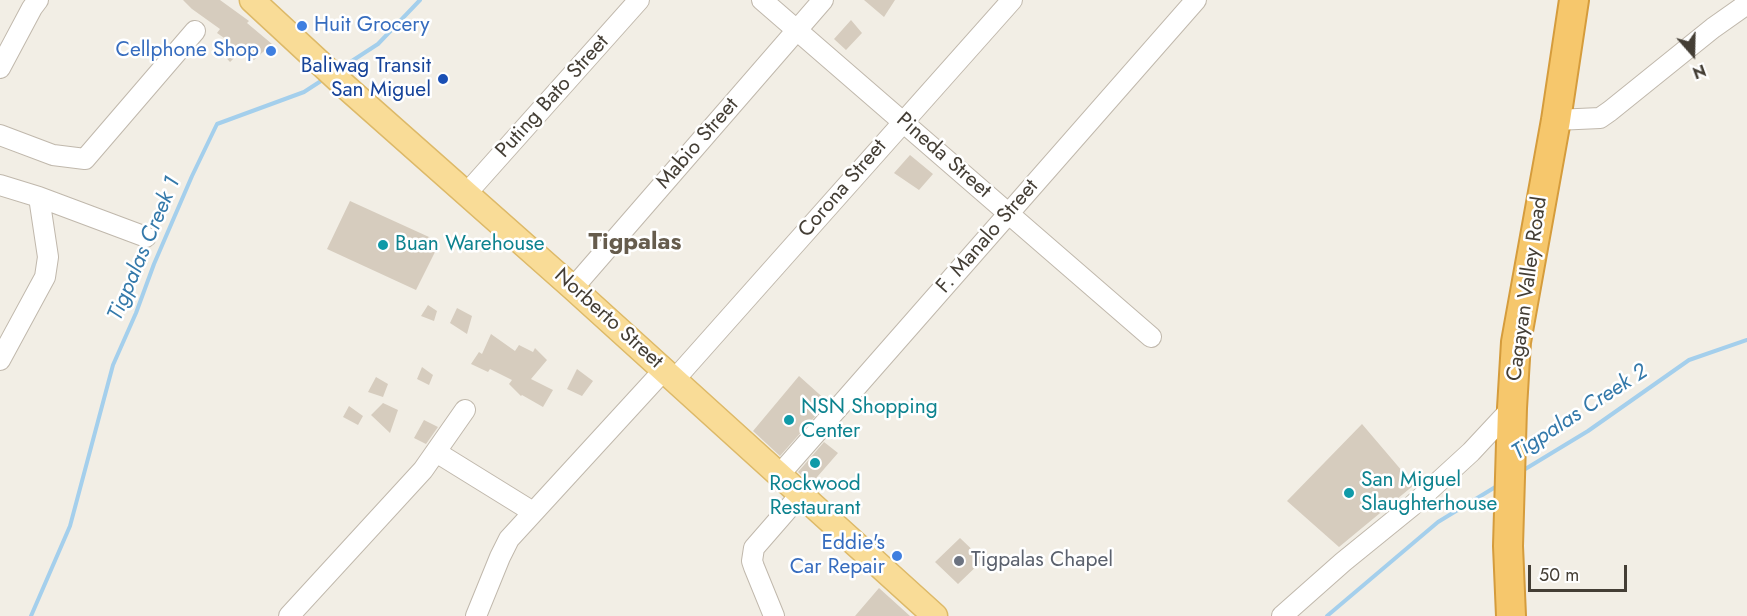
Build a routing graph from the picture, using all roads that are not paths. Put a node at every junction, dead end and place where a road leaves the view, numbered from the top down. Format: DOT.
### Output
graph roads {
  1 [pos="38,0"];
  2 [pos="252,0"];
  3 [pos="639,0"];
  4 [pos="762,0"];
  5 [pos="823,0"];
  6 [pos="1012,0"];
  7 [pos="1196,0"];
  8 [pos="1574,0"];
  9 [pos="1747,4"];
  10 [pos="195,31"];
  11 [pos="796,31"];
  12 [pos="0,68"];
  13 [pos="1556,120"];
  14 [pos="903,121"];
  15 [pos="0,135"];
  16 [pos="0,185"];
  17 [pos="466,194"];
  18 [pos="39,197"];
  19 [pos="1009,214"];
  20 [pos="146,237"];
  21 [pos="573,288"];
  22 [pos="1151,337"];
  23 [pos="0,360"];
  24 [pos="670,375"];
  25 [pos="1512,408"];
  26 [pos="465,410"];
  27 [pos="435,452"];
  28 [pos="780,474"];
  29 [pos="801,494"];
  30 [pos="533,512"];
  31 [pos="289,616"];
  32 [pos="476,616"];
  33 [pos="774,616"];
  34 [pos="936,616"];
  35 [pos="1282,616"];
  36 [pos="1511,616"];
  1 -- 12 [label="street"];
  2 -- 17 [label="main road, Norberto Street"];
  3 -- 17 [label="street, Puting Bato Street"];
  4 -- 11 [label="street, Pineda Street"];
  5 -- 11 [label="street, Mabio Street"];
  6 -- 14 [label="street, Corona Street"];
  7 -- 19 [label="street, F. Manalo Street"];
  8 -- 13 [label="highway, Cagayan Valley Road"];
  9 -- 13 [label="street"];
  10 -- 15 [label="street"];
  11 -- 14 [label="street, Pineda Street"];
  11 -- 21 [label="street, Mabio Street"];
  13 -- 25 [label="highway, Cagayan Valley Road"];
  14 -- 19 [label="street, Pineda Street"];
  14 -- 24 [label="street, Corona Street"];
  16 -- 18 [label="street"];
  17 -- 21 [label="main road, Norberto Street"];
  18 -- 20 [label="street"];
  18 -- 23 [label="street"];
  19 -- 22 [label="street, Pineda Street"];
  19 -- 28 [label="street, F. Manalo Street"];
  21 -- 24 [label="main road, Norberto Street"];
  24 -- 28 [label="main road, Norberto Street"];
  24 -- 30 [label="street, Corona Street"];
  25 -- 35 [label="street"];
  25 -- 36 [label="highway, Cagayan Valley Road"];
  26 -- 27 [label="street"];
  27 -- 30 [label="street"];
  27 -- 31 [label="street"];
  28 -- 29 [label="main road, Norberto Street"];
  29 -- 33 [label="street"];
  29 -- 34 [label="main road, Norberto Street"];
  30 -- 32 [label="street, Corona Street"];
}
